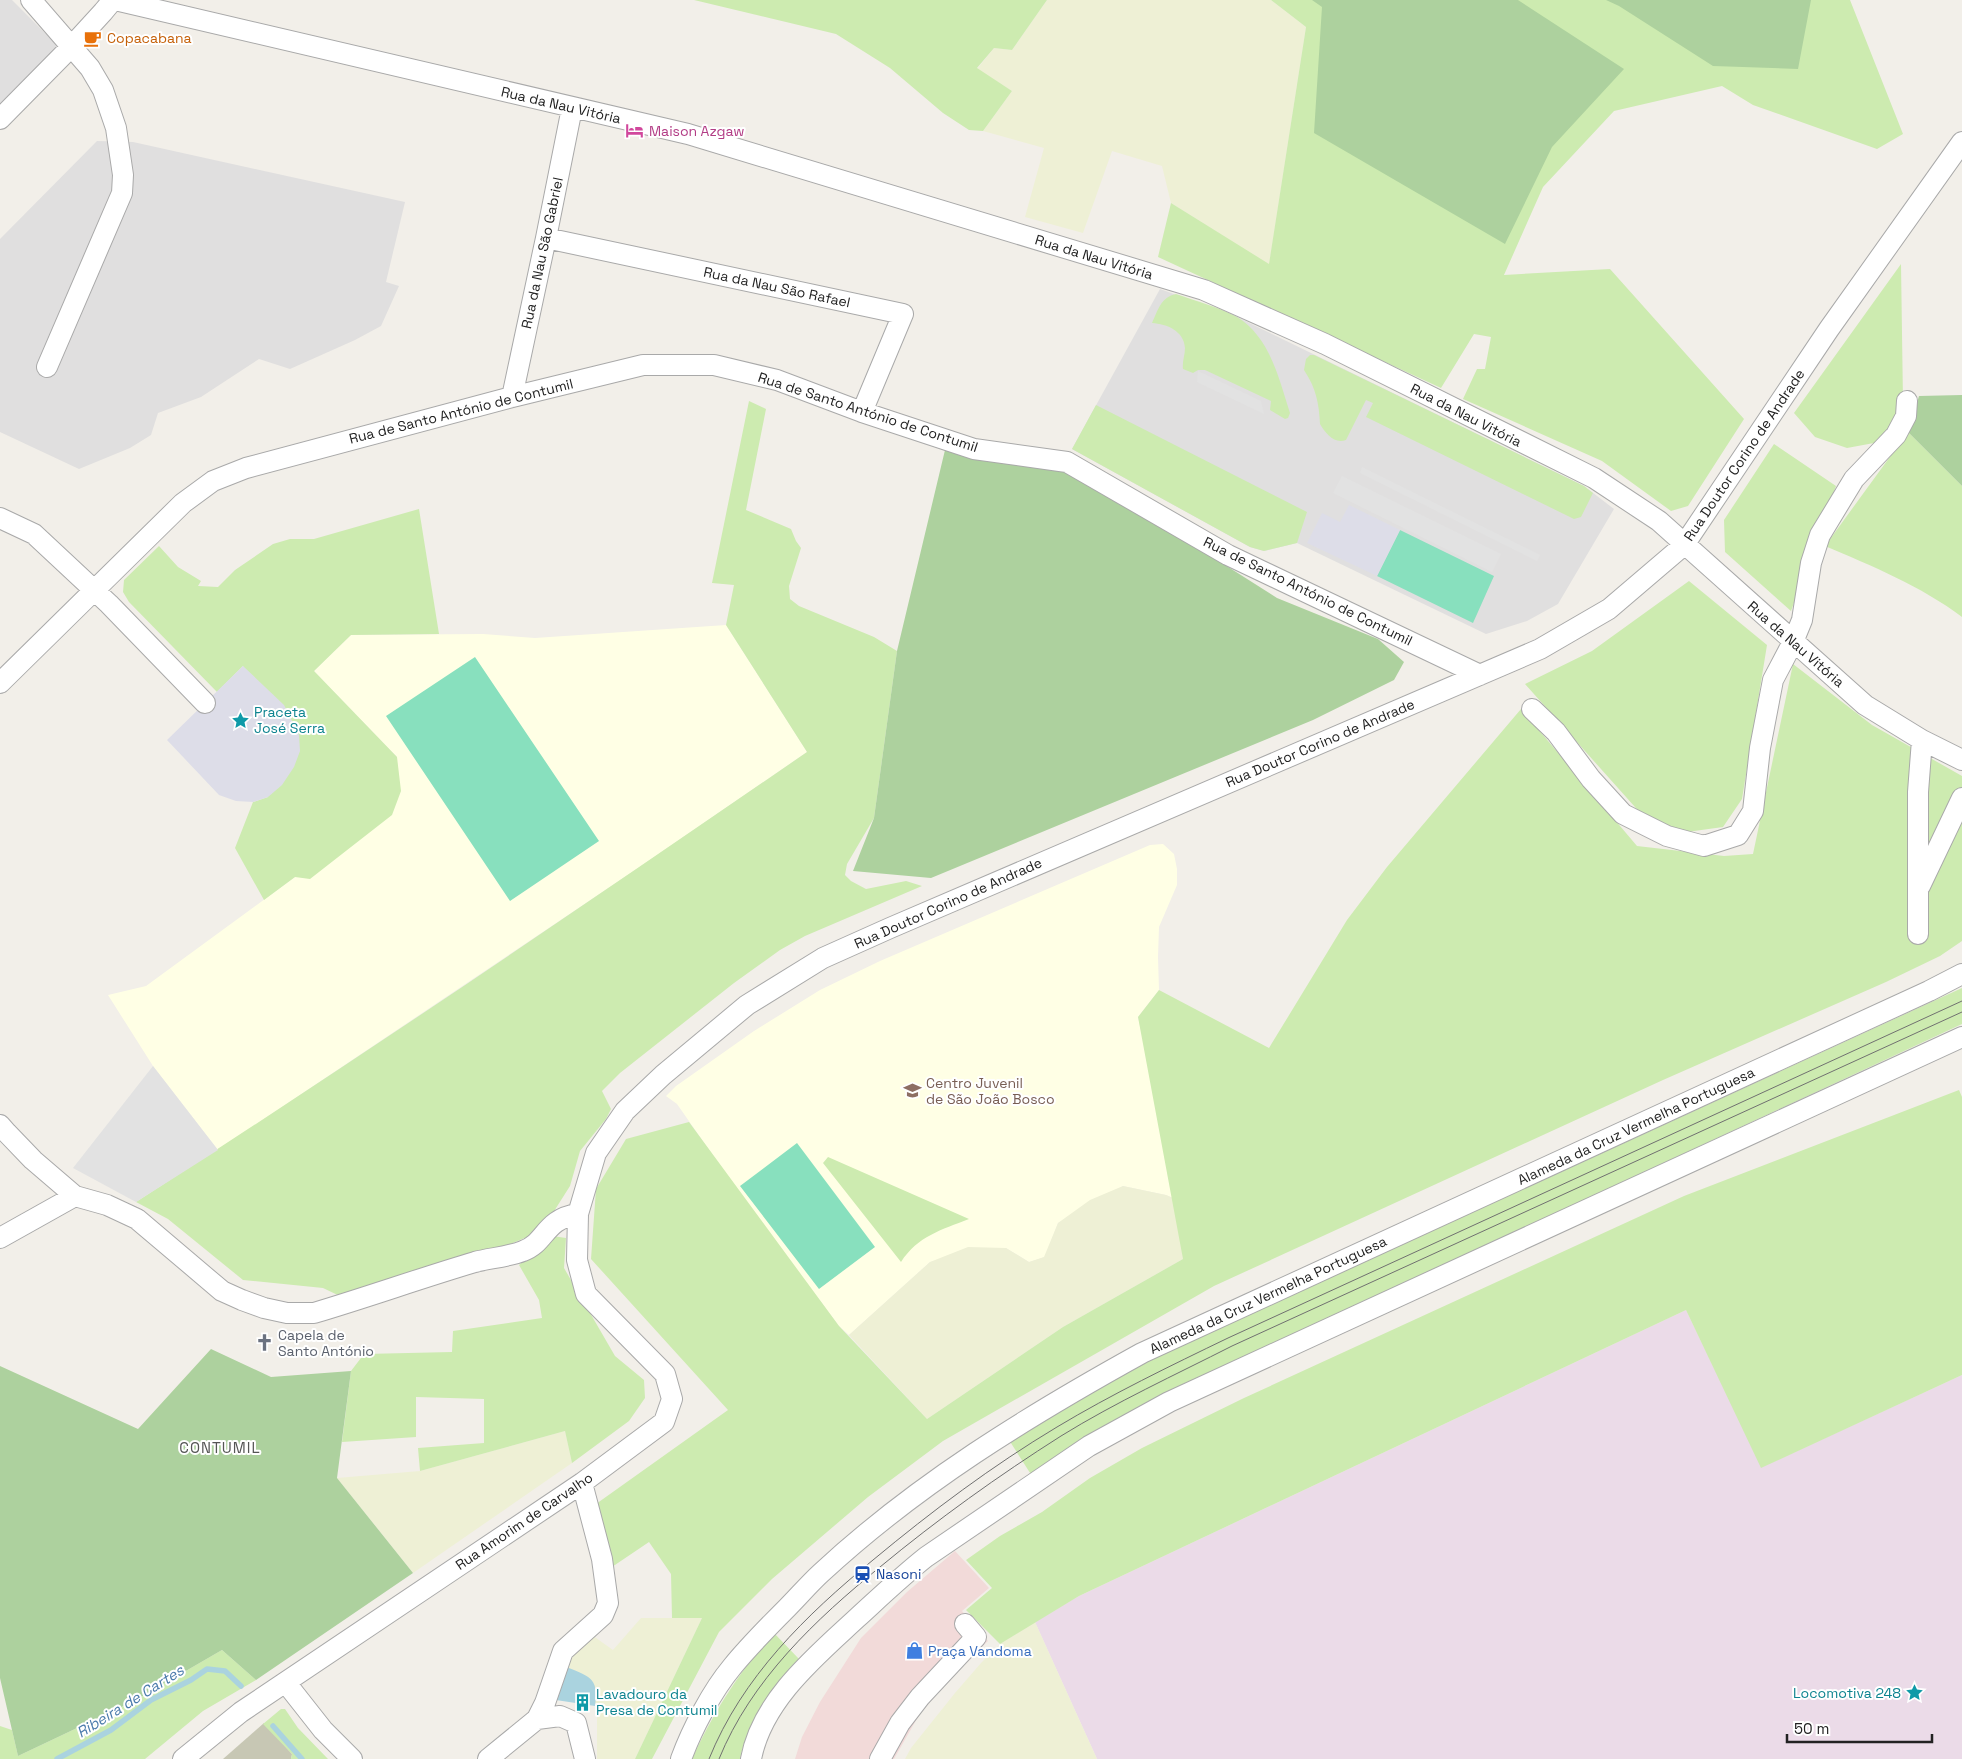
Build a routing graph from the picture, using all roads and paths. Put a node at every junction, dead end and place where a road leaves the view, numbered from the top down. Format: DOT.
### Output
graph roads {
  1 [pos="31,0"];
  2 [pos="114,0"];
  3 [pos="71,47"];
  4 [pos="572,108"];
  5 [pos="3,110"];
  6 [pos="1962,142"];
  7 [pos="546,238"];
  8 [pos="48,367"];
  9 [pos="512,397"];
  10 [pos="1907,401"];
  11 [pos="862,412"];
  12 [pos="0,518"];
  13 [pos="1684,545"];
  14 [pos="94,590"];
  15 [pos="1793,642"];
  16 [pos="1480,675"];
  17 [pos="0,683"];
  18 [pos="205,703"];
  19 [pos="1532,709"];
  20 [pos="1922,740"];
  21 [pos="1962,760"];
  22 [pos="1962,798"];
  23 [pos="1918,892"];
  24 [pos="1918,934"];
  25 [pos="1962,974"];
  26 [pos="1962,1037"];
  27 [pos="0,1124"];
  28 [pos="75,1196"];
  29 [pos="578,1214"];
  30 [pos="0,1238"];
  31 [pos="582,1483"];
  32 [pos="965,1624"];
  33 [pos="286,1683"];
  34 [pos="537,1719"];
  35 [pos="183,1759"];
  36 [pos="352,1759"];
  37 [pos="488,1759"];
  38 [pos="585,1759"];
  39 [pos="681,1759"];
  40 [pos="751,1759"];
  41 [pos="880,1759"];
  1 -- 3 [label="street"];
  2 -- 3 [label="street"];
  2 -- 4 [label="street, Rua da Nau Vitória"];
  3 -- 5 [label="street"];
  3 -- 8 [label="street"];
  4 -- 7 [label="street, Rua da Nau São Gabriel"];
  4 -- 13 [label="street, Rua da Nau Vitória"];
  6 -- 13 [label="street, Rua Doutor Corino de Andrade"];
  7 -- 9 [label="street, Rua da Nau São Gabriel"];
  7 -- 11 [label="street, Rua da Nau São Rafael"];
  9 -- 11 [label="street, Rua de Santo António de Contumil"];
  9 -- 14 [label="street, Rua de Santo António de Contumil"];
  10 -- 15 [label="street"];
  11 -- 16 [label="street, Rua de Santo António de Contumil"];
  12 -- 14 [label="street"];
  13 -- 15 [label="street, Rua da Nau Vitória"];
  13 -- 16 [label="street, Rua Doutor Corino de Andrade"];
  14 -- 17 [label="street, Rua de Santo António de Contumil"];
  14 -- 18 [label="street"];
  15 -- 19 [label="street"];
  15 -- 20 [label="street, Rua da Nau Vitória"];
  16 -- 29 [label="street, Rua Doutor Corino de Andrade"];
  20 -- 21 [label="street, Rua da Nau Vitória"];
  20 -- 23 [label="street"];
  22 -- 23 [label="street"];
  23 -- 24 [label="street"];
  25 -- 39 [label="street, Alameda da Cruz Vermelha Portuguesa"];
  26 -- 40 [label="street"];
  27 -- 28 [label="street"];
  28 -- 29 [label="street"];
  28 -- 30 [label="street"];
  29 -- 31 [label="street, Rua Amorim de Carvalho"];
  31 -- 33 [label="street, Rua Amorim de Carvalho"];
  31 -- 34 [label="street"];
  32 -- 41 [label="street"];
  33 -- 35 [label="street, Rua Amorim de Carvalho"];
  33 -- 36 [label="street"];
  34 -- 37 [label="street"];
  34 -- 38 [label="street"];
}
